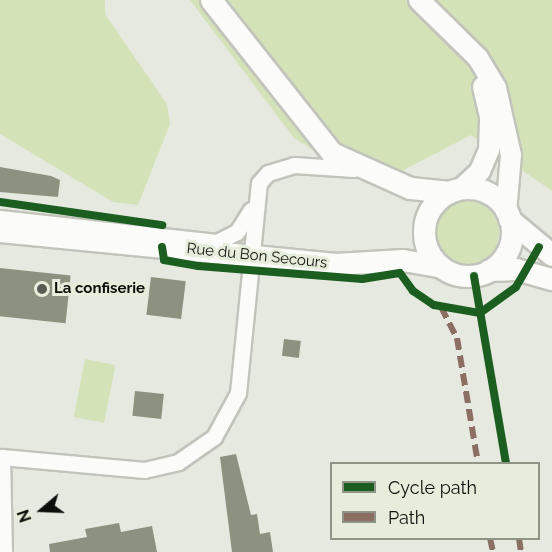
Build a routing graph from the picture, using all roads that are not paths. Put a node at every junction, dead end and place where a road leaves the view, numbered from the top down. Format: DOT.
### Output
graph roads {
  1 [pos="211,0"];
  2 [pos="419,0"];
  3 [pos="442,24"];
  4 [pos="369,172"];
  5 [pos="455,190"];
  6 [pos="254,201"];
  7 [pos="508,215"];
  8 [pos="0,218"];
  9 [pos="0,231"];
  10 [pos="251,255"];
  11 [pos="552,255"];
  12 [pos="441,267"];
  13 [pos="489,270"];
  14 [pos="552,279"];
  15 [pos="1,457"];
  16 [pos="4,552"];
  1 -- 4 [label="main road"];
  2 -- 3 [label="street"];
  3 -- 5 [label="street"];
  3 -- 7 [label="street"];
  4 -- 5 [label="main road"];
  4 -- 6 [label="street, Rue du Bon Secours"];
  5 -- 7 [label="main road"];
  5 -- 12 [label="main road"];
  6 -- 8 [label="street, Rue du Bon Secours"];
  6 -- 10 [label="street"];
  7 -- 11 [label="main road"];
  7 -- 13 [label="main road"];
  9 -- 10 [label="main road, Rue du Bon Secours"];
  10 -- 12 [label="main road, Rue du Bon Secours"];
  10 -- 15 [label="street"];
  12 -- 13 [label="main road"];
  13 -- 14 [label="main road"];
  15 -- 16 [label="street"];
}
